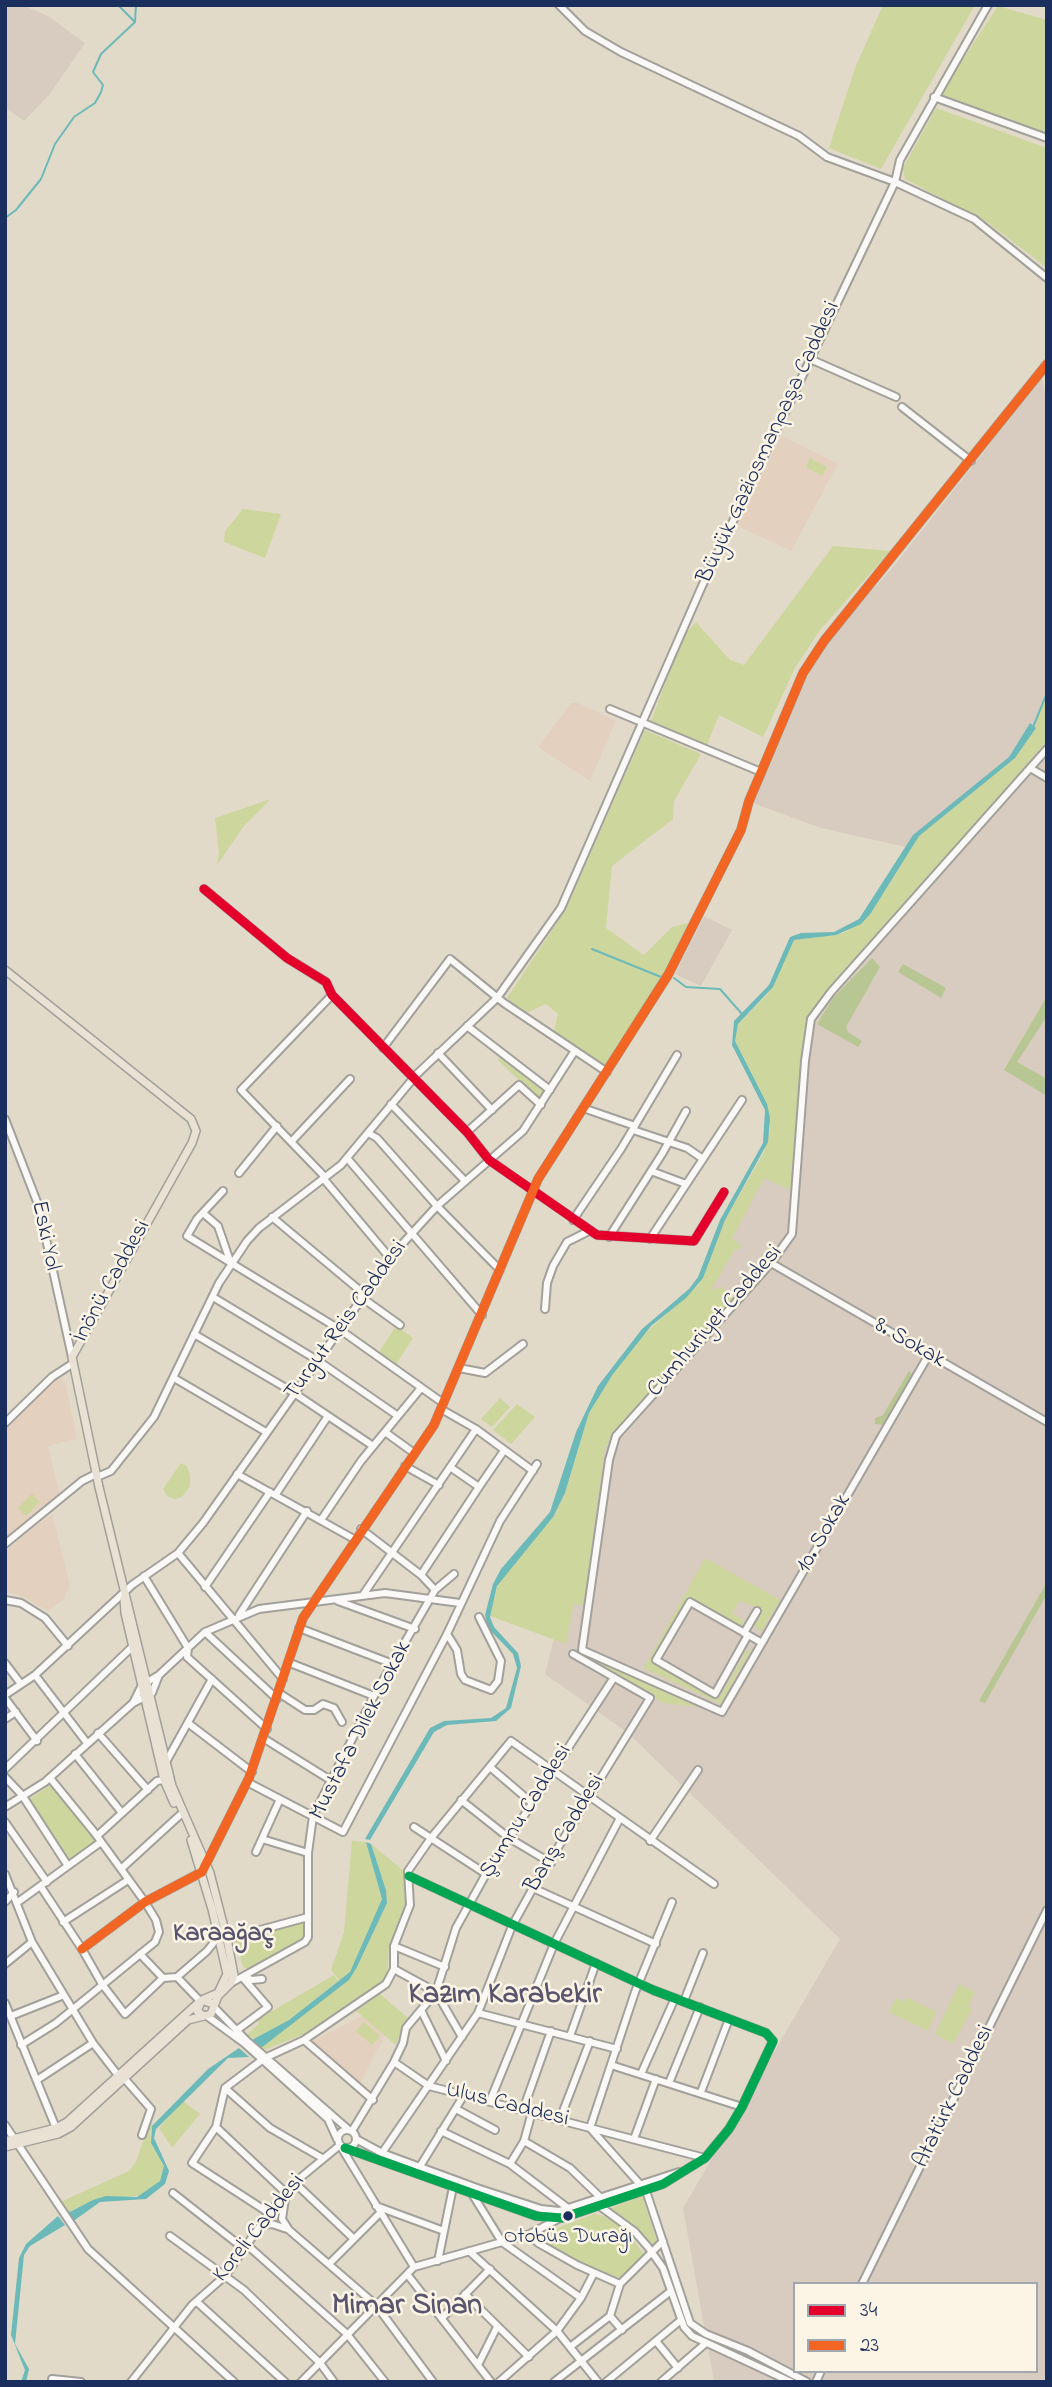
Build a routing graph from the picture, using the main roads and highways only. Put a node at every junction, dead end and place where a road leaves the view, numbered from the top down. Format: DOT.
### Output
graph roads {
  1 [pos="5,970"];
  2 [pos="125,1594"];
  3 [pos="145,1682"];
  4 [pos="148,1694"];
  5 [pos="223,1938"];
  6 [pos="201,2001"];
  7 [pos="214,2006"];
  8 [pos="205,2016"];
  9 [pos="120,2076"];
  10 [pos="12,2142"];
  11 [pos="5,2147"];
  1 -- 2 [label="main road, İnönü Caddesi"];
  2 -- 3 [label="main road, İnönü Caddesi"];
  2 -- 3 [label="main road, İnönü Caddesi"];
  3 -- 4 [label="main road, İnönü Caddesi"];
  4 -- 5 [label="main road, İnönü Caddesi"];
  4 -- 5 [label="main road, İnönü Caddesi"];
  5 -- 6 [label="main road, İnönü Caddesi"];
  5 -- 7 [label="main road, İnönü Caddesi"];
  6 -- 7 [label="main road"];
  6 -- 8 [label="main road"];
  6 -- 9 [label="main road, İnönü Caddesi"];
  7 -- 8 [label="main road"];
  8 -- 9 [label="main road"];
  9 -- 10 [label="main road"];
  9 -- 10 [label="main road"];
  10 -- 11 [label="main road"];
}
